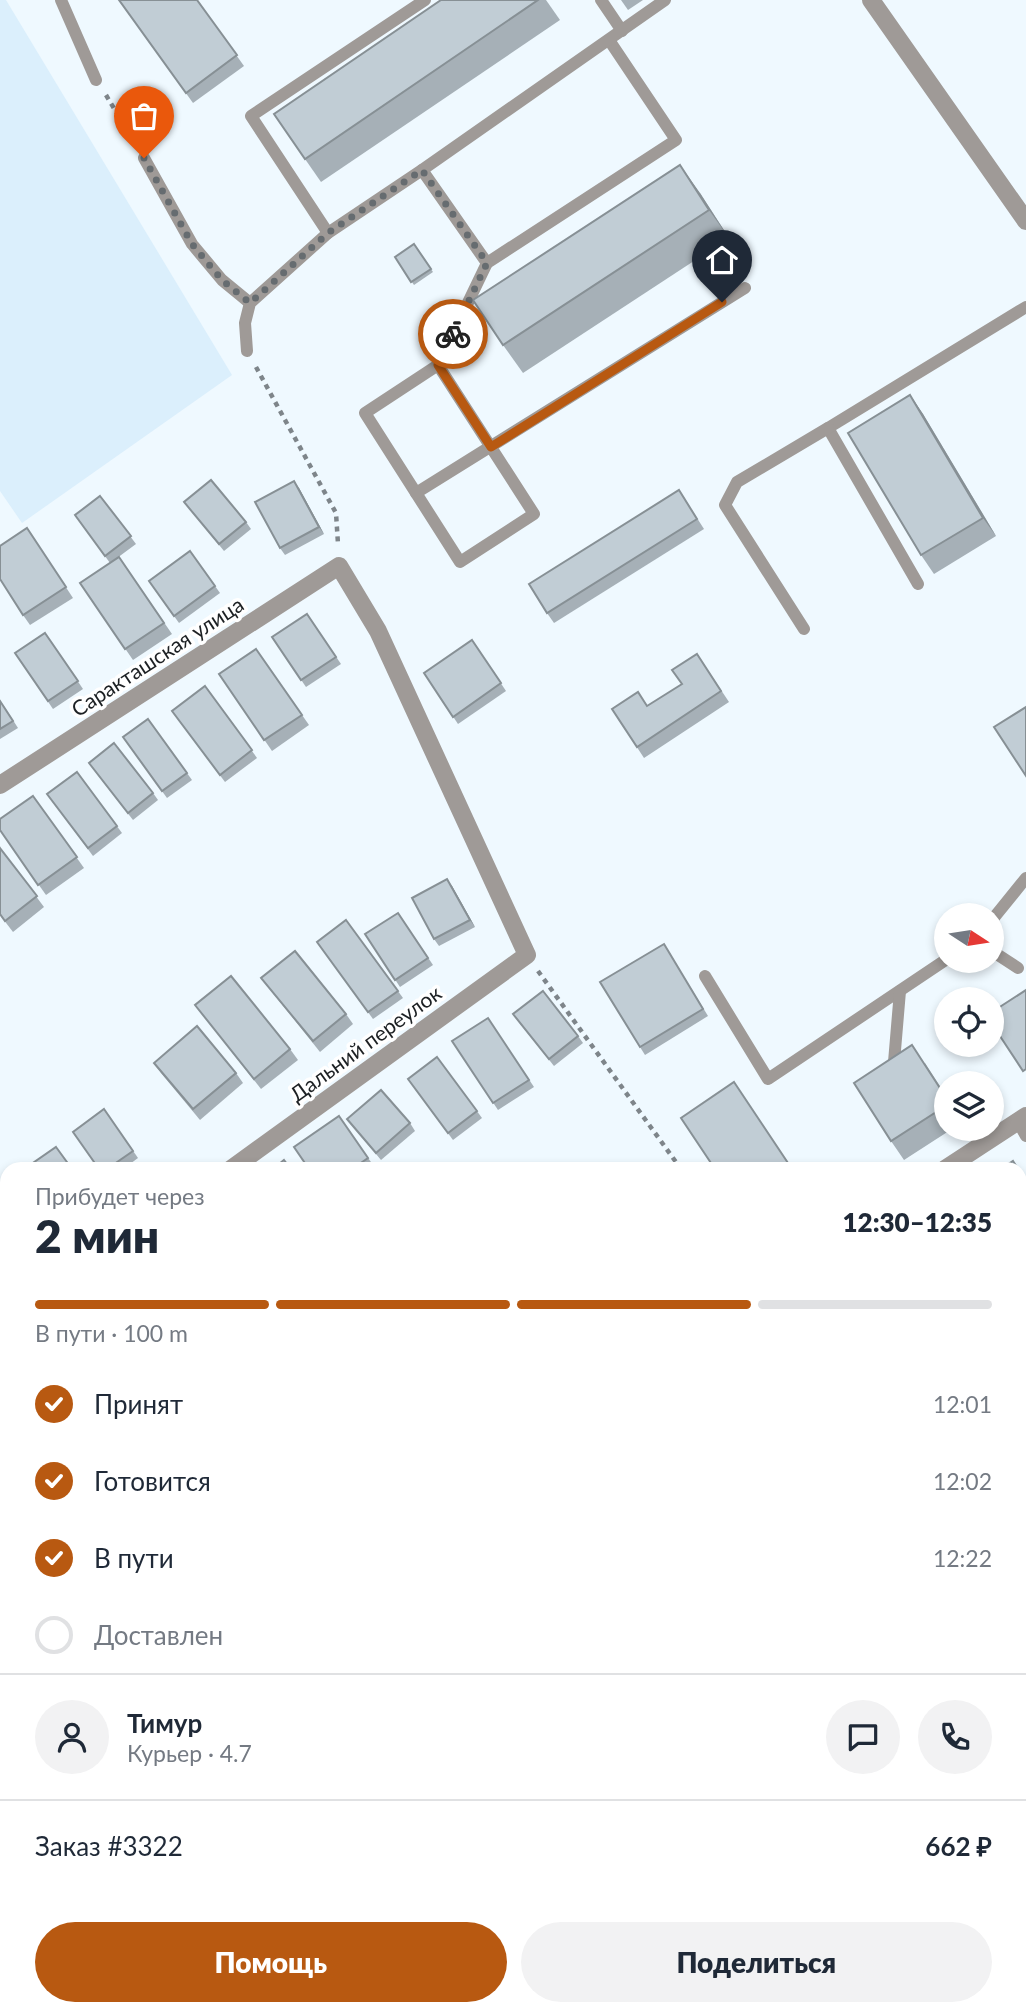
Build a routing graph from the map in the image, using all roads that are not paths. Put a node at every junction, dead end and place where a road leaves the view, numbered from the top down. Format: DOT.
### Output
graph roads {
  1 [pos="61,0"];
  2 [pos="425,0"];
  3 [pos="601,0"];
  4 [pos="665,0"];
  5 [pos="872,0"];
  6 [pos="622,31"];
  7 [pos="609,40"];
  8 [pos="96,80"];
  9 [pos="144,158"];
  10 [pos="422,170"];
  11 [pos="1026,221"];
  12 [pos="328,233"];
  13 [pos="487,263"];
  14 [pos="745,288"];
  15 [pos="250,303"];
  16 [pos="1026,307"];
  17 [pos="247,351"];
  18 [pos="438,365"];
  19 [pos="828,428"];
  20 [pos="491,447"];
  21 [pos="416,493"];
  22 [pos="918,584"];
  23 [pos="804,629"];
  24 [pos="0,785"];
  25 [pos="1026,878"];
  26 [pos="1004,905"];
  27 [pos="527,955"];
  28 [pos="1004,959"];
  29 [pos="934,968"];
  30 [pos="1018,968"];
  31 [pos="705,975"];
  32 [pos="900,990"];
  33 [pos="894,1062"];
  34 [pos="1023,1125"];
  35 [pos="240,1162"];
  36 [pos="957,1162"];
  1 -- 8 [label="lane"];
  2 -- 12 [label="lane"];
  3 -- 6 [label="lane"];
  4 -- 6 [label="lane"];
  5 -- 11 [label="street"];
  6 -- 7 [label="lane"];
  7 -- 10 [label="lane"];
  7 -- 13 [label="lane"];
  9 -- 15 [label="lane"];
  10 -- 12 [label="lane"];
  10 -- 13 [label="lane"];
  12 -- 15 [label="lane"];
  13 -- 18 [label="lane"];
  14 -- 20 [label="lane"];
  15 -- 17 [label="lane"];
  16 -- 19 [label="lane"];
  18 -- 20 [label="lane"];
  18 -- 21 [label="lane"];
  19 -- 22 [label="lane"];
  19 -- 23 [label="lane"];
  20 -- 21 [label="lane"];
  20 -- 21 [label="lane"];
  24 -- 27 [label="street, Саракташская улица"];
  25 -- 26 [label="lane"];
  27 -- 35 [label="street, Дальний переулок"];
  28 -- 30 [label="lane"];
  29 -- 32 [label="lane"];
  31 -- 32 [label="lane"];
  32 -- 33 [label="lane"];
  34 -- 36 [label="street"];
}
